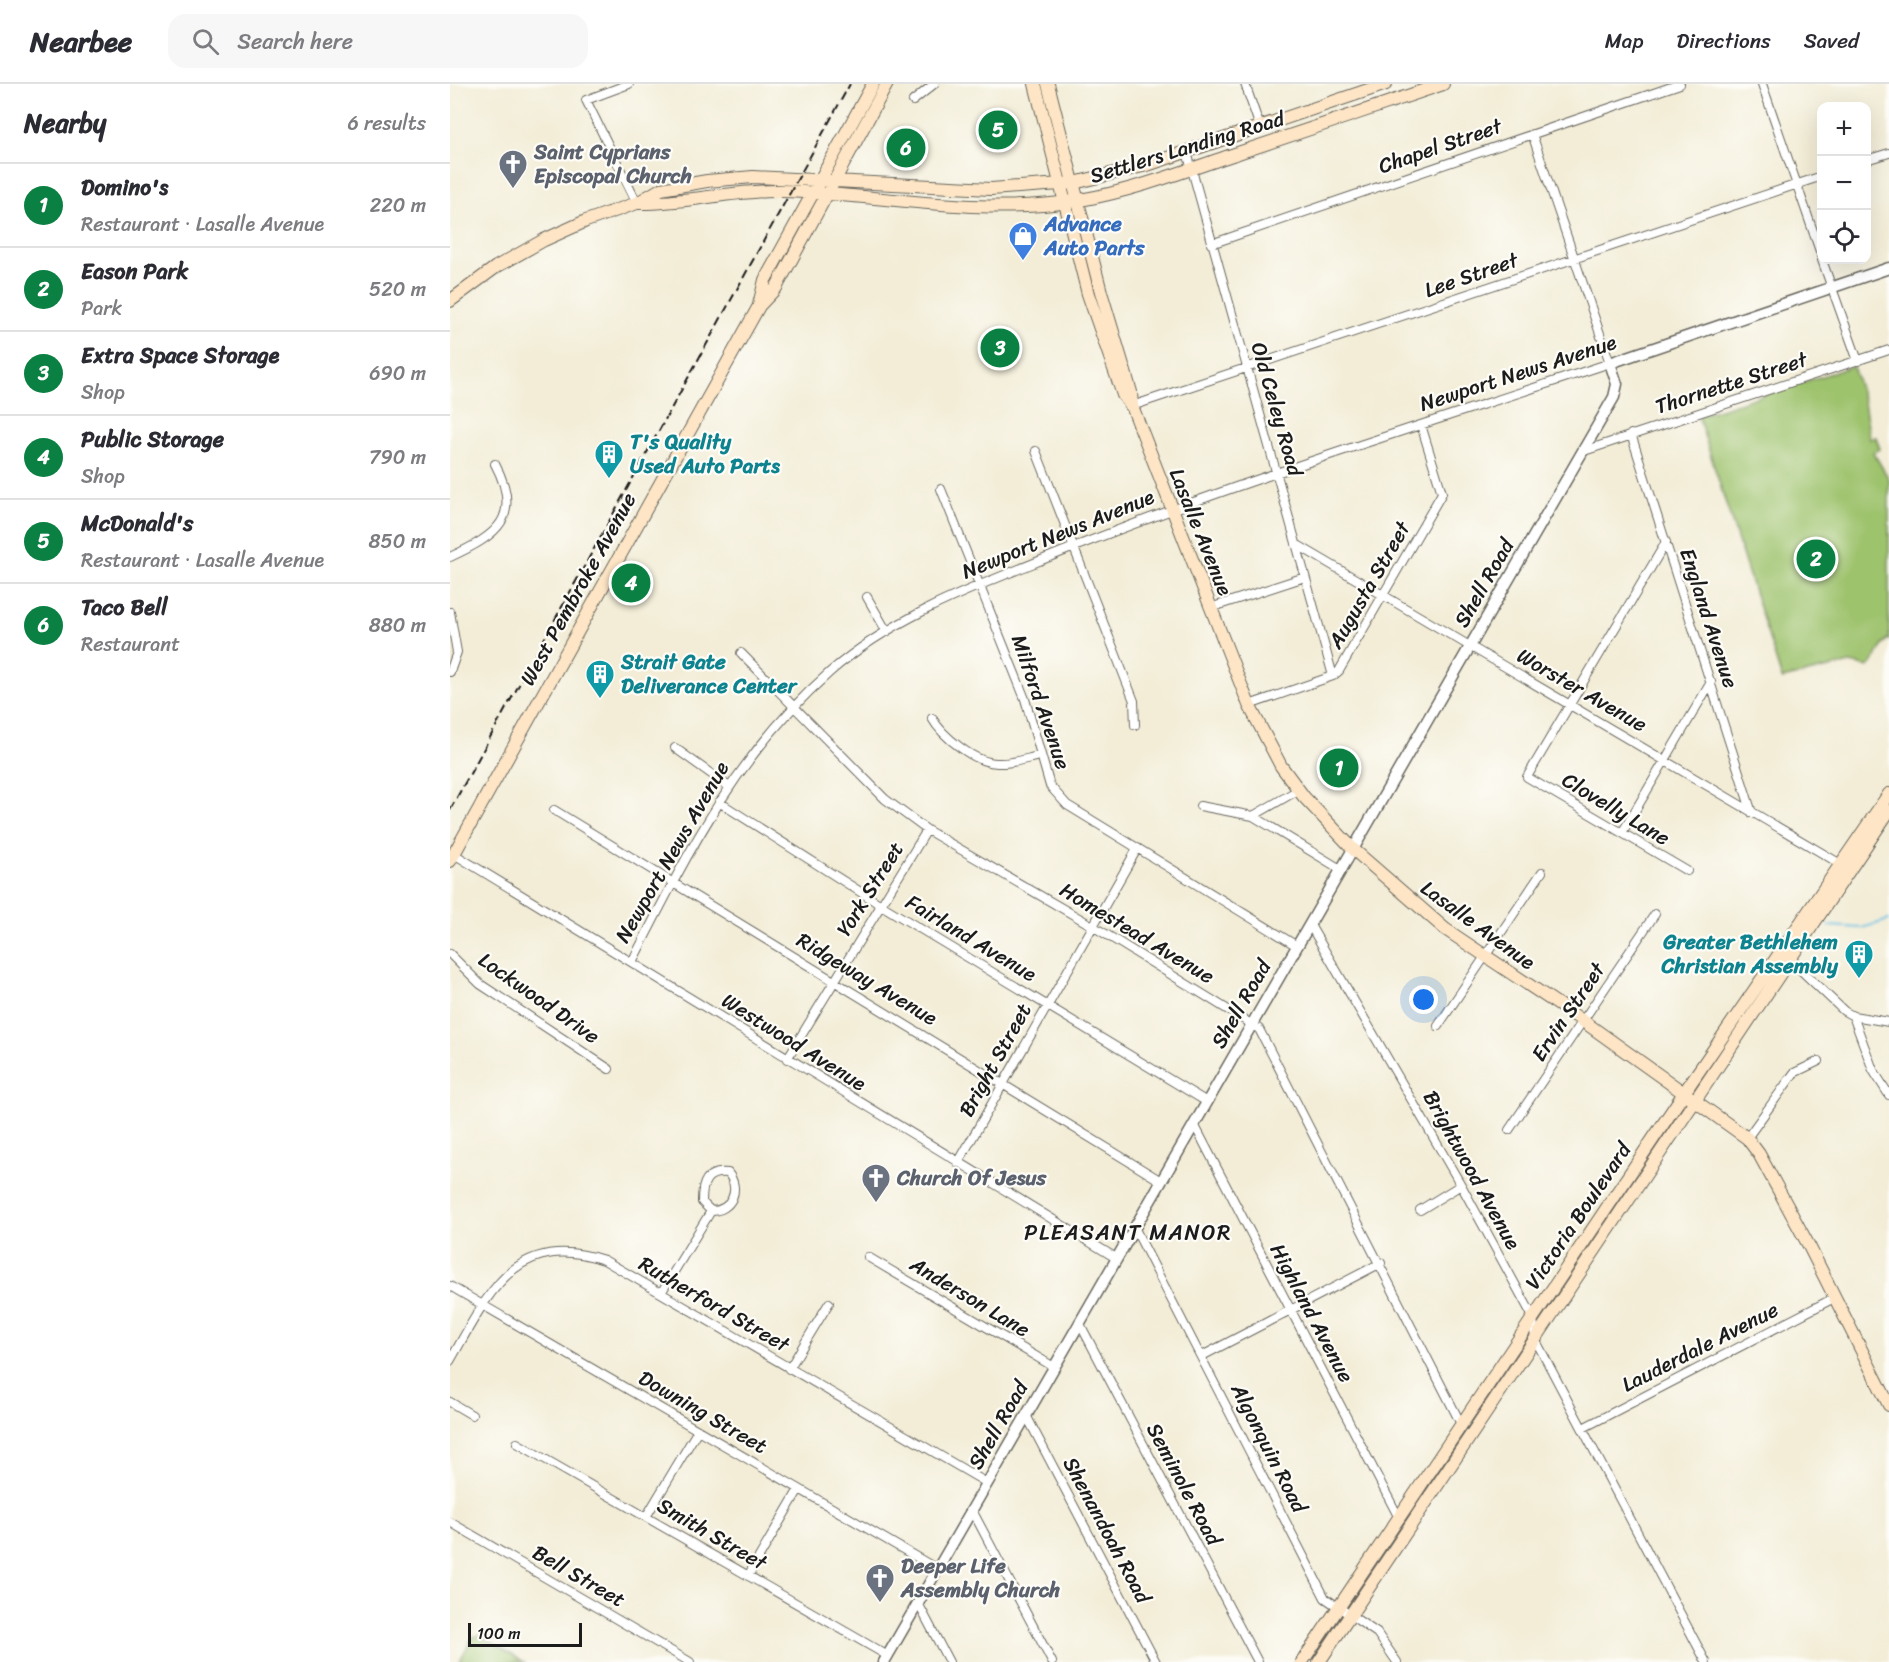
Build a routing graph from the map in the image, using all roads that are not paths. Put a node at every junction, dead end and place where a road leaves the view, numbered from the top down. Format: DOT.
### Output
graph roads {
  1 [pos="629,84"];
  2 [pos="873,84"];
  3 [pos="887,84"];
  4 [pos="934,84"];
  5 [pos="1035,84"];
  6 [pos="1048,84"];
  7 [pos="1245,84"];
  8 [pos="1386,84"];
  9 [pos="1443,84"];
  10 [pos="1680,84"];
  11 [pos="1762,84"];
  12 [pos="913,101"];
  13 [pos="1260,127"];
  14 [pos="1532,134"];
  15 [pos="1187,152"];
  16 [pos="1889,153"];
  17 [pos="1871,158"];
  18 [pos="1192,169"];
  19 [pos="1817,177"];
  20 [pos="819,179"];
  21 [pos="836,180"];
  22 [pos="1074,183"];
  23 [pos="1796,184"];
  24 [pos="1060,185"];
  25 [pos="812,193"];
  26 [pos="828,194"];
  27 [pos="1078,200"];
  28 [pos="1064,202"];
  29 [pos="637,203"];
  30 [pos="1211,244"];
  31 [pos="1817,244"];
  32 [pos="1575,259"];
  33 [pos="1824,264"];
  34 [pos="1889,268"];
  35 [pos="1832,287"];
  36 [pos="450,301"];
  37 [pos="759,306"];
  38 [pos="1889,350"];
  39 [pos="1858,361"];
  40 [pos="1610,363"];
  41 [pos="1247,370"];
  42 [pos="1132,406"];
  43 [pos="1421,426"];
  44 [pos="1631,434"];
  45 [pos="1036,451"];
  46 [pos="1584,451"];
  47 [pos="495,464"];
  48 [pos="1276,475"];
  49 [pos="941,489"];
  50 [pos="1171,510"];
  51 [pos="1666,542"];
  52 [pos="1296,544"];
  53 [pos="1074,548"];
  54 [pos="451,558"];
  55 [pos="1305,577"];
  56 [pos="980,585"];
  57 [pos="1384,594"];
  58 [pos="867,597"];
  59 [pos="1210,608"];
  60 [pos="450,612"];
  61 [pos="887,632"];
  62 [pos="1471,646"];
  63 [pos="741,653"];
  64 [pos="450,672"];
  65 [pos="1333,676"];
  66 [pos="1711,682"];
  67 [pos="1249,705"];
  68 [pos="1570,705"];
  69 [pos="793,707"];
  70 [pos="932,718"];
  71 [pos="1135,725"];
  72 [pos="675,748"];
  73 [pos="1039,756"];
  74 [pos="1665,759"];
  75 [pos="728,786"];
  76 [pos="1298,790"];
  77 [pos="1889,794"];
  78 [pos="718,802"];
  79 [pos="1200,806"];
  80 [pos="554,810"];
  81 [pos="1889,811"];
  82 [pos="1752,813"];
  83 [pos="1253,816"];
  84 [pos="927,830"];
  85 [pos="1622,833"];
  86 [pos="1137,849"];
  87 [pos="1354,850"];
  88 [pos="452,857"];
  89 [pos="1846,867"];
  90 [pos="1342,870"];
  91 [pos="1687,871"];
  92 [pos="1542,872"];
  93 [pos="672,883"];
  94 [pos="881,905"];
  95 [pos="1655,914"];
  96 [pos="1310,925"];
  97 [pos="1091,926"];
  98 [pos="1297,946"];
  99 [pos="1781,951"];
  100 [pos="450,954"];
  101 [pos="1485,957"];
  102 [pos="1791,960"];
  103 [pos="632,962"];
  104 [pos="835,981"];
  105 [pos="1047,1005"];
  106 [pos="1853,1016"];
  107 [pos="1583,1022"];
  108 [pos="1889,1022"];
  109 [pos="1252,1024"];
  110 [pos="1438,1026"];
  111 [pos="787,1059"];
  112 [pos="1819,1061"];
  113 [pos="609,1069"];
  114 [pos="1003,1083"];
  115 [pos="1684,1093"];
  116 [pos="1889,1095"];
  117 [pos="1696,1101"];
  118 [pos="1207,1102"];
  119 [pos="1194,1124"];
  120 [pos="1509,1130"];
  121 [pos="1747,1138"];
  122 [pos="957,1163"];
  123 [pos="1161,1181"];
  124 [pos="1461,1185"];
  125 [pos="1420,1210"];
  126 [pos="711,1211"];
  127 [pos="1134,1227"];
  128 [pos="868,1257"];
  129 [pos="1116,1258"];
  130 [pos="1381,1263"];
  131 [pos="450,1286"];
  132 [pos="661,1293"];
  133 [pos="1834,1298"];
  134 [pos="829,1303"];
  135 [pos="483,1305"];
  136 [pos="1291,1311"];
  137 [pos="1533,1317"];
  138 [pos="1079,1322"];
  139 [pos="1535,1339"];
  140 [pos="1202,1356"];
  141 [pos="450,1361"];
  142 [pos="1054,1367"];
  143 [pos="789,1369"];
  144 [pos="450,1402"];
  145 [pos="1889,1405"];
  146 [pos="472,1415"];
  147 [pos="1026,1415"];
  148 [pos="1461,1424"];
  149 [pos="1583,1428"];
  150 [pos="698,1430"];
  151 [pos="517,1443"];
  152 [pos="987,1484"];
  153 [pos="799,1489"];
  154 [pos="972,1510"];
  155 [pos="646,1517"];
  156 [pos="1399,1518"];
  157 [pos="450,1522"];
  158 [pos="938,1569"];
  159 [pos="748,1575"];
  160 [pos="918,1604"];
  161 [pos="1338,1608"];
  162 [pos="1351,1615"];
  163 [pos="886,1659"];
  164 [pos="690,1662"];
  165 [pos="949,1662"];
  166 [pos="1052,1662"];
  167 [pos="1156,1662"];
  168 [pos="1258,1662"];
  169 [pos="1302,1662"];
  170 [pos="1319,1662"];
  171 [pos="1396,1662"];
  172 [pos="1706,1662"];
  1 -- 29 [label="street"];
  2 -- 20 [label="main road, West Pembroke Avenue"];
  3 -- 21 [label="main road, West Pembroke Avenue"];
  4 -- 12 [label="street"];
  5 -- 24 [label="main road, Lasalle Avenue"];
  6 -- 22 [label="main road, Lasalle Avenue"];
  7 -- 13 [label="street"];
  8 -- 13 [label="main road, Settlers Landing Road"];
  9 -- 18 [label="main road, Settlers Landing Road"];
  10 -- 14 [label="street, Chapel Street"];
  11 -- 23 [label="street"];
  13 -- 15 [label="main road, Settlers Landing Road"];
  14 -- 30 [label="street, Chapel Street"];
  14 -- 32 [label="street"];
  15 -- 18 [label="street, Old Celey Road"];
  15 -- 22 [label="main road, Settlers Landing Road"];
  16 -- 17 [label="street"];
  18 -- 27 [label="main road, Settlers Landing Road"];
  18 -- 30 [label="street, Old Celey Road"];
  19 -- 23 [label="street, Lee Street"];
  20 -- 21 [label="main road, Settlers Landing Road"];
  20 -- 25 [label="main road, West Pembroke Avenue"];
  20 -- 29 [label="main road, Settlers Landing Road"];
  21 -- 24 [label="main road, Settlers Landing Road"];
  21 -- 26 [label="main road, West Pembroke Avenue"];
  22 -- 24 [label="main road, Settlers Landing Road"];
  22 -- 27 [label="main road, Lasalle Avenue"];
  23 -- 31 [label="street"];
  23 -- 32 [label="street, Lee Street"];
  24 -- 28 [label="main road, Lasalle Avenue"];
  25 -- 26 [label="main road, Settlers Landing Road"];
  25 -- 29 [label="main road, Settlers Landing Road"];
  25 -- 37 [label="main road, West Pembroke Avenue"];
  26 -- 28 [label="main road, Settlers Landing Road"];
  26 -- 37 [label="main road, West Pembroke Avenue"];
  27 -- 28 [label="main road, Settlers Landing Road"];
  27 -- 42 [label="main road, Lasalle Avenue"];
  28 -- 42 [label="main road, Lasalle Avenue"];
  29 -- 36 [label="main road"];
  30 -- 41 [label="street, Old Celey Road"];
  32 -- 40 [label="street"];
  32 -- 41 [label="street, Lee Street"];
  33 -- 35 [label="street"];
  34 -- 35 [label="street, Newport News Avenue"];
  35 -- 39 [label="street"];
  35 -- 40 [label="street, Newport News Avenue"];
  37 -- 88 [label="main road, West Pembroke Avenue"];
  38 -- 39 [label="street, Thornette Street"];
  39 -- 44 [label="street, Thornette Street"];
  40 -- 43 [label="street, Newport News Avenue"];
  40 -- 46 [label="street, Shell Road"];
  41 -- 42 [label="street, Lee Street"];
  41 -- 48 [label="street, Old Celey Road"];
  42 -- 50 [label="main road, Lasalle Avenue"];
  43 -- 48 [label="street, Newport News Avenue"];
  43 -- 57 [label="street, Augusta Street"];
  44 -- 46 [label="street, Thornette Street"];
  44 -- 51 [label="street, England Avenue"];
  45 -- 53 [label="street"];
  46 -- 62 [label="street, Shell Road"];
  47 -- 54 [label="street"];
  48 -- 50 [label="street, Newport News Avenue"];
  48 -- 52 [label="street, Old Celey Road"];
  49 -- 56 [label="street, Milford Avenue"];
  50 -- 53 [label="street, Newport News Avenue"];
  50 -- 59 [label="main road, Lasalle Avenue"];
  51 -- 66 [label="street, England Avenue"];
  51 -- 68 [label="street"];
  52 -- 55 [label="street, Old Celey Road"];
  52 -- 57 [label="street, Worster Avenue"];
  53 -- 56 [label="street, Newport News Avenue"];
  53 -- 71 [label="street"];
  55 -- 59 [label="street"];
  55 -- 65 [label="street, Old Celey Road"];
  56 -- 61 [label="street, Newport News Avenue"];
  56 -- 73 [label="street, Milford Avenue"];
  57 -- 62 [label="street, Worster Avenue"];
  57 -- 65 [label="street, Augusta Street"];
  58 -- 61 [label="street"];
  59 -- 67 [label="main road, Lasalle Avenue"];
  60 -- 64 [label="street"];
  61 -- 69 [label="street, Newport News Avenue"];
  62 -- 68 [label="street, Worster Avenue"];
  62 -- 87 [label="street, Shell Road"];
  63 -- 69 [label="street, Homestead Avenue"];
  65 -- 67 [label="street, Augusta Street"];
  66 -- 74 [label="street"];
  66 -- 82 [label="street, England Avenue"];
  67 -- 76 [label="main road, Lasalle Avenue"];
  68 -- 74 [label="street, Worster Avenue"];
  68 -- 85 [label="street, Clovelly Lane"];
  69 -- 75 [label="street, Newport News Avenue"];
  69 -- 84 [label="street, Homestead Avenue"];
  70 -- 73 [label="street"];
  72 -- 75 [label="street"];
  73 -- 86 [label="street, Milford Avenue"];
  74 -- 82 [label="street, Worster Avenue"];
  74 -- 85 [label="street"];
  75 -- 78 [label="street, Newport News Avenue"];
  76 -- 83 [label="street"];
  76 -- 87 [label="main road, Lasalle Avenue"];
  77 -- 89 [label="main road, Victoria Boulevard"];
  78 -- 93 [label="street, Newport News Avenue"];
  78 -- 94 [label="street, Fairland Avenue"];
  79 -- 83 [label="street"];
  80 -- 93 [label="street, Ridgeway Avenue"];
  81 -- 89 [label="main road, Victoria Boulevard"];
  82 -- 89 [label="street, Worster Avenue"];
  83 -- 90 [label="street"];
  84 -- 94 [label="street, York Street"];
  84 -- 97 [label="street, Homestead Avenue"];
  85 -- 91 [label="street, Clovelly Lane"];
  86 -- 97 [label="street, Bright Street"];
  86 -- 98 [label="street, Milford Avenue"];
  87 -- 90 [label="street, Shell Road"];
  87 -- 101 [label="main road, Lasalle Avenue"];
  88 -- 103 [label="street, Westwood Avenue"];
  89 -- 99 [label="main road, Victoria Boulevard"];
  89 -- 102 [label="main road, Victoria Boulevard"];
  90 -- 96 [label="street, Shell Road"];
  92 -- 101 [label="street"];
  93 -- 103 [label="street, Newport News Avenue"];
  93 -- 104 [label="street, Ridgeway Avenue"];
  94 -- 104 [label="street, York Street"];
  94 -- 105 [label="street, Fairland Avenue"];
  95 -- 107 [label="street, Ervin Street"];
  96 -- 98 [label="street, Shell Road"];
  96 -- 124 [label="street, Brightwood Avenue"];
  97 -- 105 [label="street, Bright Street"];
  97 -- 109 [label="street, Homestead Avenue"];
  98 -- 109 [label="street, Shell Road"];
  99 -- 102 [label="street"];
  99 -- 115 [label="main road, Victoria Boulevard"];
  100 -- 113 [label="street, Lockwood Drive"];
  101 -- 107 [label="main road, Lasalle Avenue"];
  101 -- 110 [label="street"];
  102 -- 106 [label="street"];
  102 -- 117 [label="main road, Victoria Boulevard"];
  103 -- 111 [label="street, Westwood Avenue"];
  104 -- 111 [label="street, York Street"];
  104 -- 114 [label="street, Ridgeway Avenue"];
  105 -- 114 [label="street, Bright Street"];
  105 -- 118 [label="street, Fairland Avenue"];
  106 -- 108 [label="street"];
  106 -- 116 [label="street"];
  107 -- 115 [label="main road, Lasalle Avenue"];
  107 -- 120 [label="street, Ervin Street"];
  109 -- 118 [label="street, Shell Road"];
  109 -- 130 [label="street, Homestead Avenue"];
  111 -- 122 [label="street, Westwood Avenue"];
  112 -- 121 [label="street"];
  114 -- 122 [label="street, Bright Street"];
  114 -- 123 [label="street, Ridgeway Avenue"];
  115 -- 117 [label="main road, Lasalle Avenue"];
  115 -- 137 [label="main road, Victoria Boulevard"];
  117 -- 121 [label="main road, Lasalle Avenue"];
  117 -- 139 [label="main road, Victoria Boulevard"];
  118 -- 119 [label="street, Shell Road"];
  119 -- 123 [label="street, Shell Road"];
  119 -- 136 [label="street, Highland Avenue"];
  121 -- 133 [label="main road, Lasalle Avenue"];
  122 -- 129 [label="street, Westwood Avenue"];
  123 -- 127 [label="street, Shell Road"];
  124 -- 125 [label="street"];
  124 -- 137 [label="street, Brightwood Avenue"];
  126 -- 126 [label="street"];
  126 -- 132 [label="street"];
  127 -- 129 [label="street, Shell Road"];
  127 -- 140 [label="street, Algonquin Road"];
  128 -- 142 [label="street, Anderson Lane"];
  129 -- 138 [label="street, Shell Road"];
  130 -- 136 [label="street"];
  130 -- 148 [label="street, Homestead Avenue"];
  131 -- 135 [label="street, Downing Street"];
  132 -- 135 [label="street, Rutherford Street"];
  132 -- 143 [label="street, Rutherford Street"];
  133 -- 145 [label="main road, Lasalle Avenue"];
  133 -- 149 [label="street, Lauderdale Avenue"];
  134 -- 143 [label="street"];
  135 -- 141 [label="street, Rutherford Street"];
  135 -- 150 [label="street, Downing Street"];
  136 -- 140 [label="street"];
  136 -- 156 [label="street, Highland Avenue"];
  137 -- 139 [label="street, Brightwood Avenue"];
  137 -- 148 [label="main road, Victoria Boulevard"];
  138 -- 142 [label="street, Shell Road"];
  138 -- 168 [label="street, Seminole Road"];
  139 -- 149 [label="street, Brightwood Avenue"];
  139 -- 162 [label="main road, Victoria Boulevard"];
  140 -- 161 [label="street, Algonquin Road"];
  142 -- 147 [label="street, Shell Road"];
  143 -- 152 [label="street, Rutherford Street"];
  144 -- 146 [label="street"];
  147 -- 152 [label="street, Shell Road"];
  147 -- 167 [label="street, Shenandoah Road"];
  148 -- 156 [label="main road, Victoria Boulevard"];
  149 -- 172 [label="street, Brightwood Avenue"];
  150 -- 153 [label="street, Downing Street"];
  150 -- 155 [label="street"];
  151 -- 155 [label="street, Smith Street"];
  152 -- 154 [label="street, Shell Road"];
  153 -- 158 [label="street, Downing Street"];
  153 -- 159 [label="street"];
  154 -- 158 [label="street, Shell Road"];
  154 -- 166 [label="street"];
  155 -- 159 [label="street, Smith Street"];
  156 -- 161 [label="main road, Victoria Boulevard"];
  157 -- 164 [label="street, Bell Street"];
  158 -- 160 [label="street, Shell Road"];
  159 -- 163 [label="street, Smith Street"];
  160 -- 163 [label="street, Shell Road"];
  160 -- 165 [label="street"];
  161 -- 162 [label="street, Algonquin Road"];
  161 -- 169 [label="main road, Victoria Boulevard"];
  162 -- 170 [label="main road, Victoria Boulevard"];
  162 -- 171 [label="street, Algonquin Road"];
}
